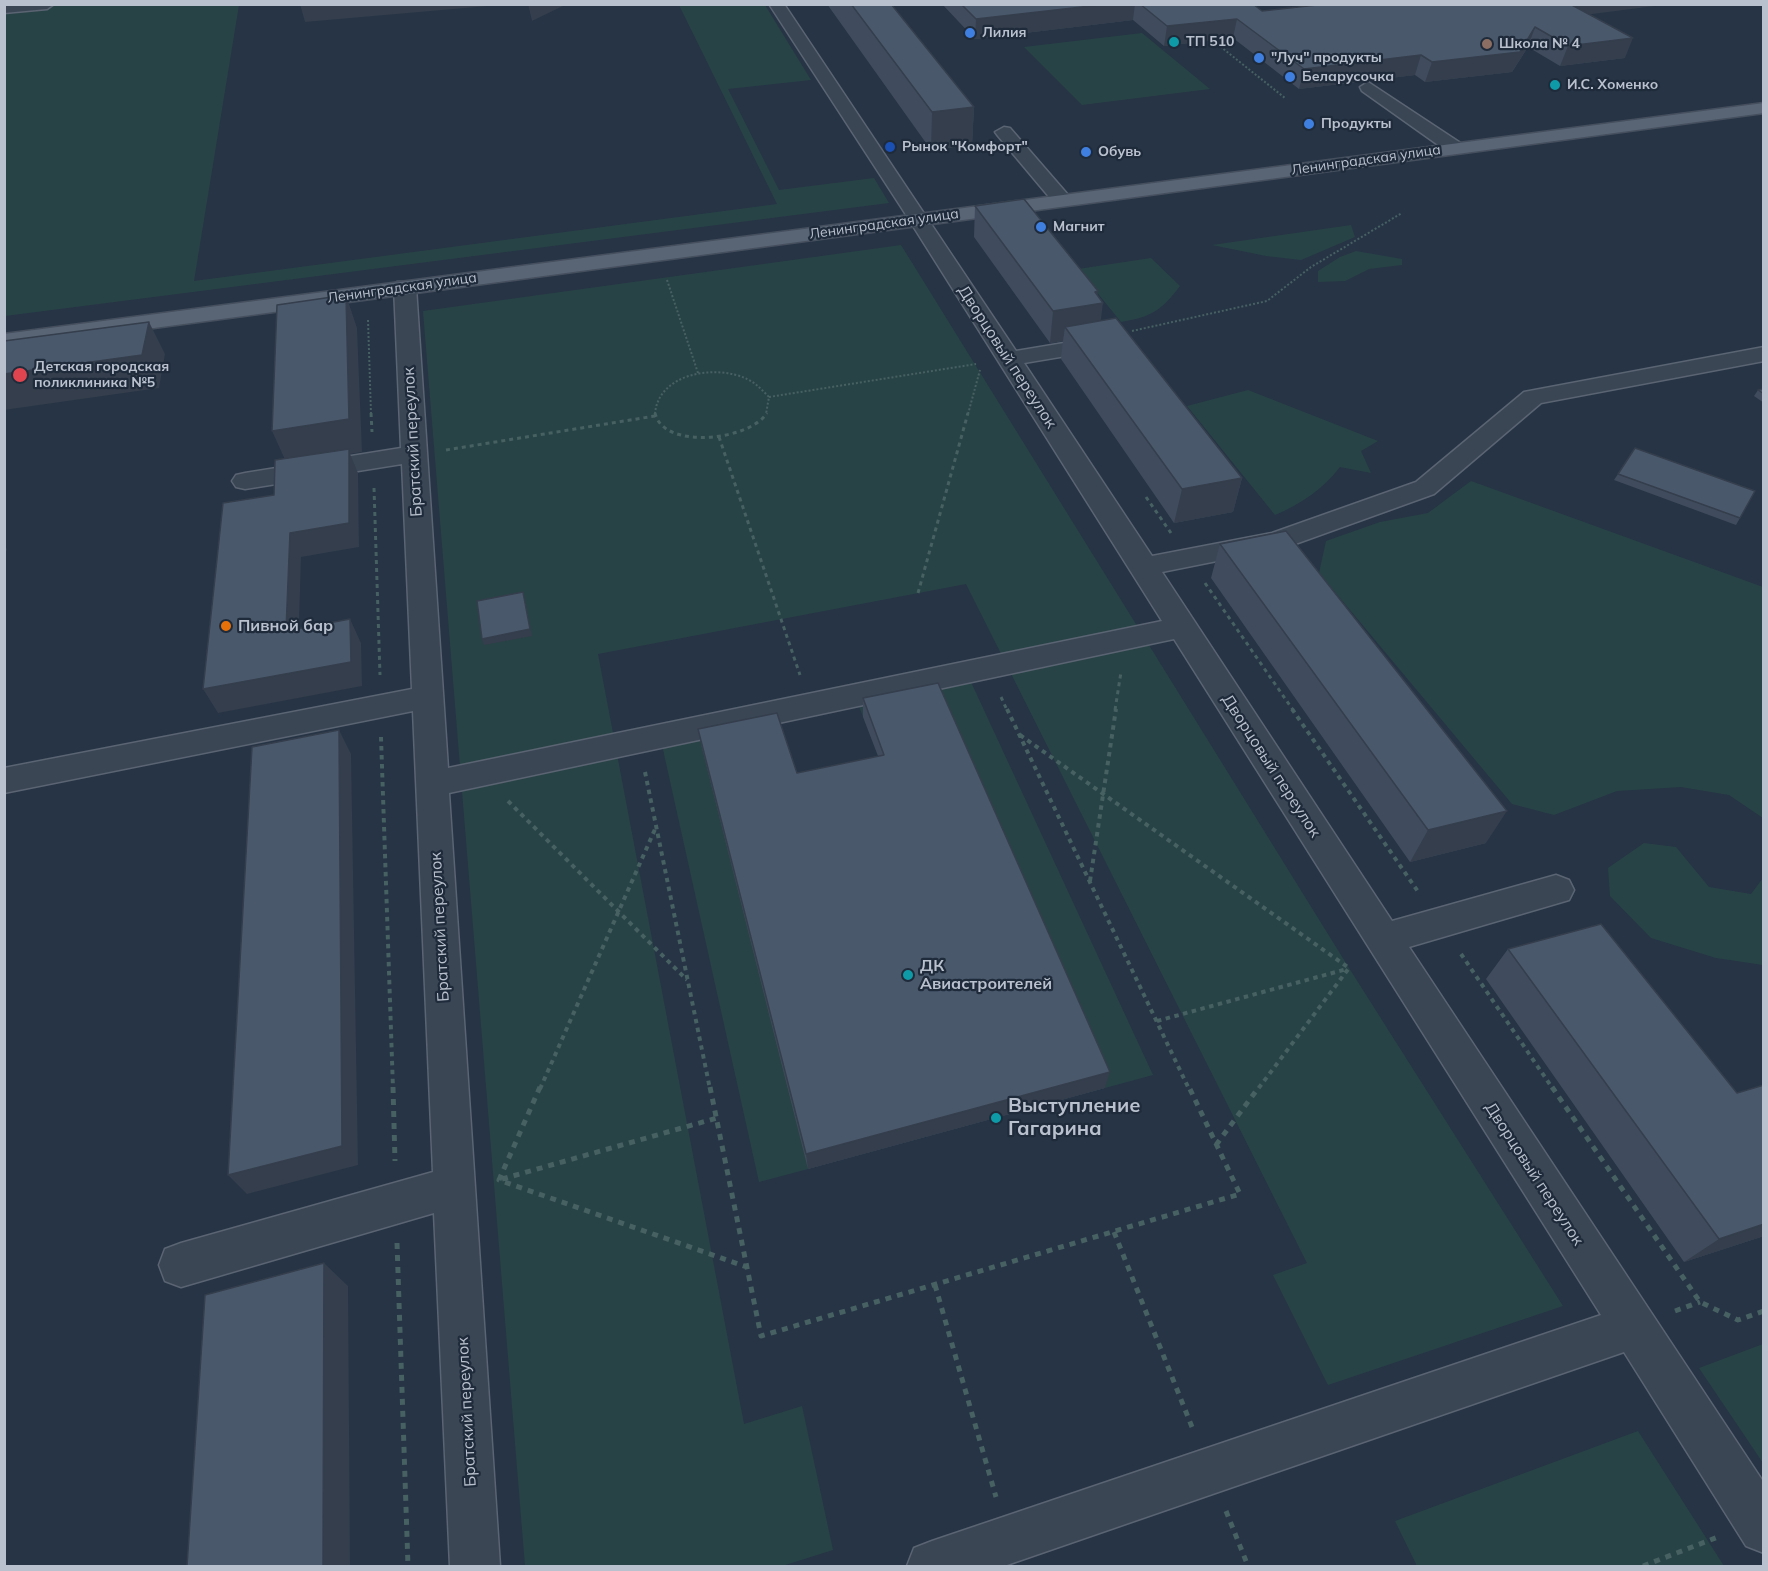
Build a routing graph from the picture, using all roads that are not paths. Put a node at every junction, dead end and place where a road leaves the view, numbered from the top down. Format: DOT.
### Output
graph roads {
  1 [pos="47,4"];
  2 [pos="776,4"];
  3 [pos="4,8"];
  4 [pos="1368,87"];
  5 [pos="1764,108"];
  6 [pos="1004,132"];
  7 [pos="1455,148"];
  8 [pos="1062,200"];
  9 [pos="918,219"];
  10 [pos="405,288"];
  11 [pos="1123,337"];
  12 [pos="4,341"];
  13 [pos="1764,354"];
  14 [pos="1008,359"];
  15 [pos="427,452"];
  16 [pos="245,481"];
  17 [pos="1143,567"];
  18 [pos="1181,627"];
  19 [pos="427,698"];
  20 [pos="4,781"];
  21 [pos="432,784"];
  22 [pos="1556,890"];
  23 [pos="1382,939"];
  24 [pos="473,1184"];
  25 [pos="181,1265"];
  26 [pos="1632,1327"];
  27 [pos="1761,1524"];
  28 [pos="475,1566"];
  29 [pos="932,1566"];
  1 -- 3 [label="street"];
  2 -- 9 [label="street, Дворцовый переулок"];
  4 -- 7 [label="street"];
  5 -- 7 [label="main road, Ленинградская улица"];
  6 -- 8 [label="street"];
  7 -- 8 [label="main road, Ленинградская улица"];
  8 -- 9 [label="main road, Ленинградская улица"];
  9 -- 10 [label="main road, Ленинградская улица"];
  9 -- 14 [label="street, Дворцовый переулок"];
  10 -- 12 [label="main road, Ленинградская улица"];
  10 -- 15 [label="street, Братский переулок"];
  11 -- 14 [label="street"];
  13 -- 17 [label="street"];
  14 -- 17 [label="street, Дворцовый переулок"];
  15 -- 16 [label="street"];
  15 -- 19 [label="street, Братский переулок"];
  17 -- 18 [label="street, Дворцовый переулок"];
  18 -- 21 [label="street"];
  18 -- 23 [label="street, Дворцовый переулок"];
  19 -- 20 [label="street"];
  19 -- 21 [label="street, Братский переулок"];
  21 -- 24 [label="street, Братский переулок"];
  22 -- 23 [label="street"];
  23 -- 26 [label="street, Дворцовый переулок"];
  24 -- 25 [label="street"];
  24 -- 28 [label="street, Братский переулок"];
  26 -- 27 [label="street, Дворцовый переулок"];
  26 -- 29 [label="street"];
}
